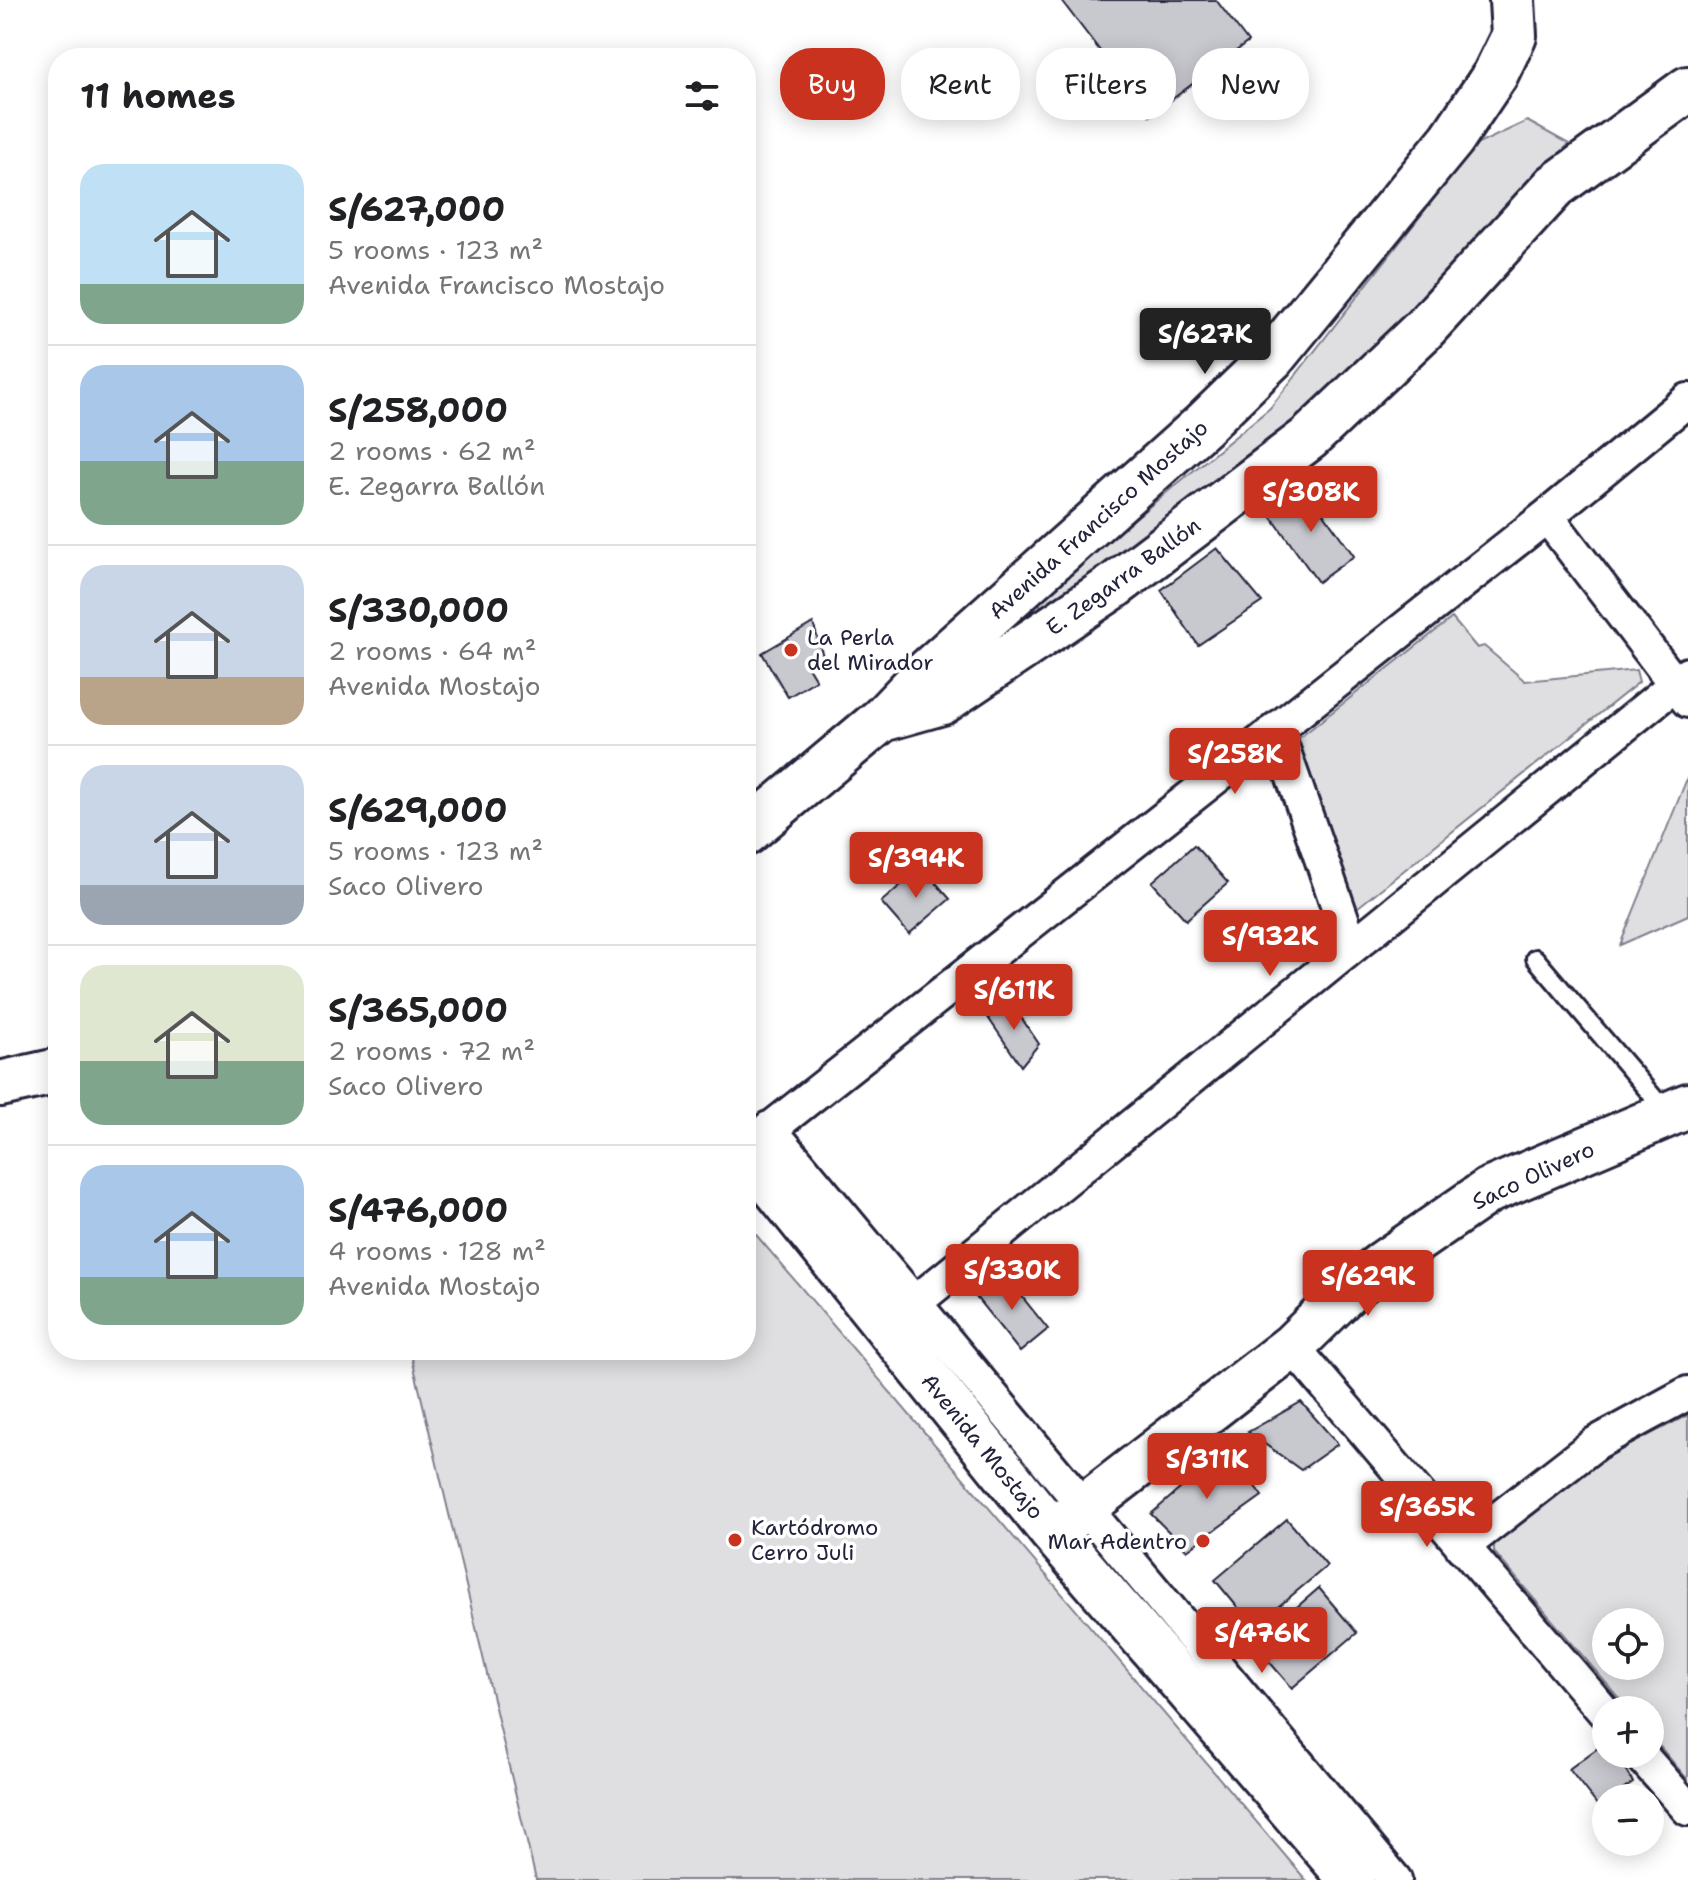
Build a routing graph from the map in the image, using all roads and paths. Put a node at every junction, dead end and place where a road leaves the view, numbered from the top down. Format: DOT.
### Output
graph roads {
  1 [pos="1512,0"];
  2 [pos="1688,89"];
  3 [pos="1688,400"];
  4 [pos="1547,516"];
  5 [pos="1683,686"];
  6 [pos="882,719"];
  7 [pos="1276,729"];
  8 [pos="756,825"];
  9 [pos="1352,947"];
  10 [pos="1535,958"];
  11 [pos="48,1073"];
  12 [pos="0,1084"];
  13 [pos="1678,1110"];
  14 [pos="756,1141"];
  15 [pos="756,1145"];
  16 [pos="900,1315"];
  17 [pos="1292,1346"];
  18 [pos="1688,1393"];
  19 [pos="1069,1519"];
  20 [pos="1462,1547"];
  21 [pos="1592,1698"];
  22 [pos="1652,1768"];
  23 [pos="1688,1809"];
  24 [pos="1352,1880"];
  25 [pos="1395,1880"];
  1 -- 6 [label="street, Avenida Francisco Mostajo"];
  2 -- 6 [label="street, E. Zegarra Ballón"];
  3 -- 4 [label="street"];
  4 -- 5 [label="street"];
  4 -- 7 [label="street"];
  5 -- 9 [label="street"];
  6 -- 8 [label="street, E. Zegarra Ballón"];
  7 -- 9 [label="street"];
  7 -- 14 [label="street"];
  9 -- 16 [label="street"];
  10 -- 13 [label="lane"];
  11 -- 12 [label="street"];
  13 -- 17 [label="street, Saco Olivero"];
  15 -- 16 [label="street, Avenida Mostajo"];
  16 -- 19 [label="street, Avenida Mostajo"];
  17 -- 19 [label="street, Saco Olivero"];
  17 -- 20 [label="street"];
  18 -- 20 [label="street"];
  19 -- 24 [label="street, Avenida Mostajo"];
  19 -- 25 [label="street"];
  20 -- 21 [label="street"];
  22 -- 23 [label="street"];
}
